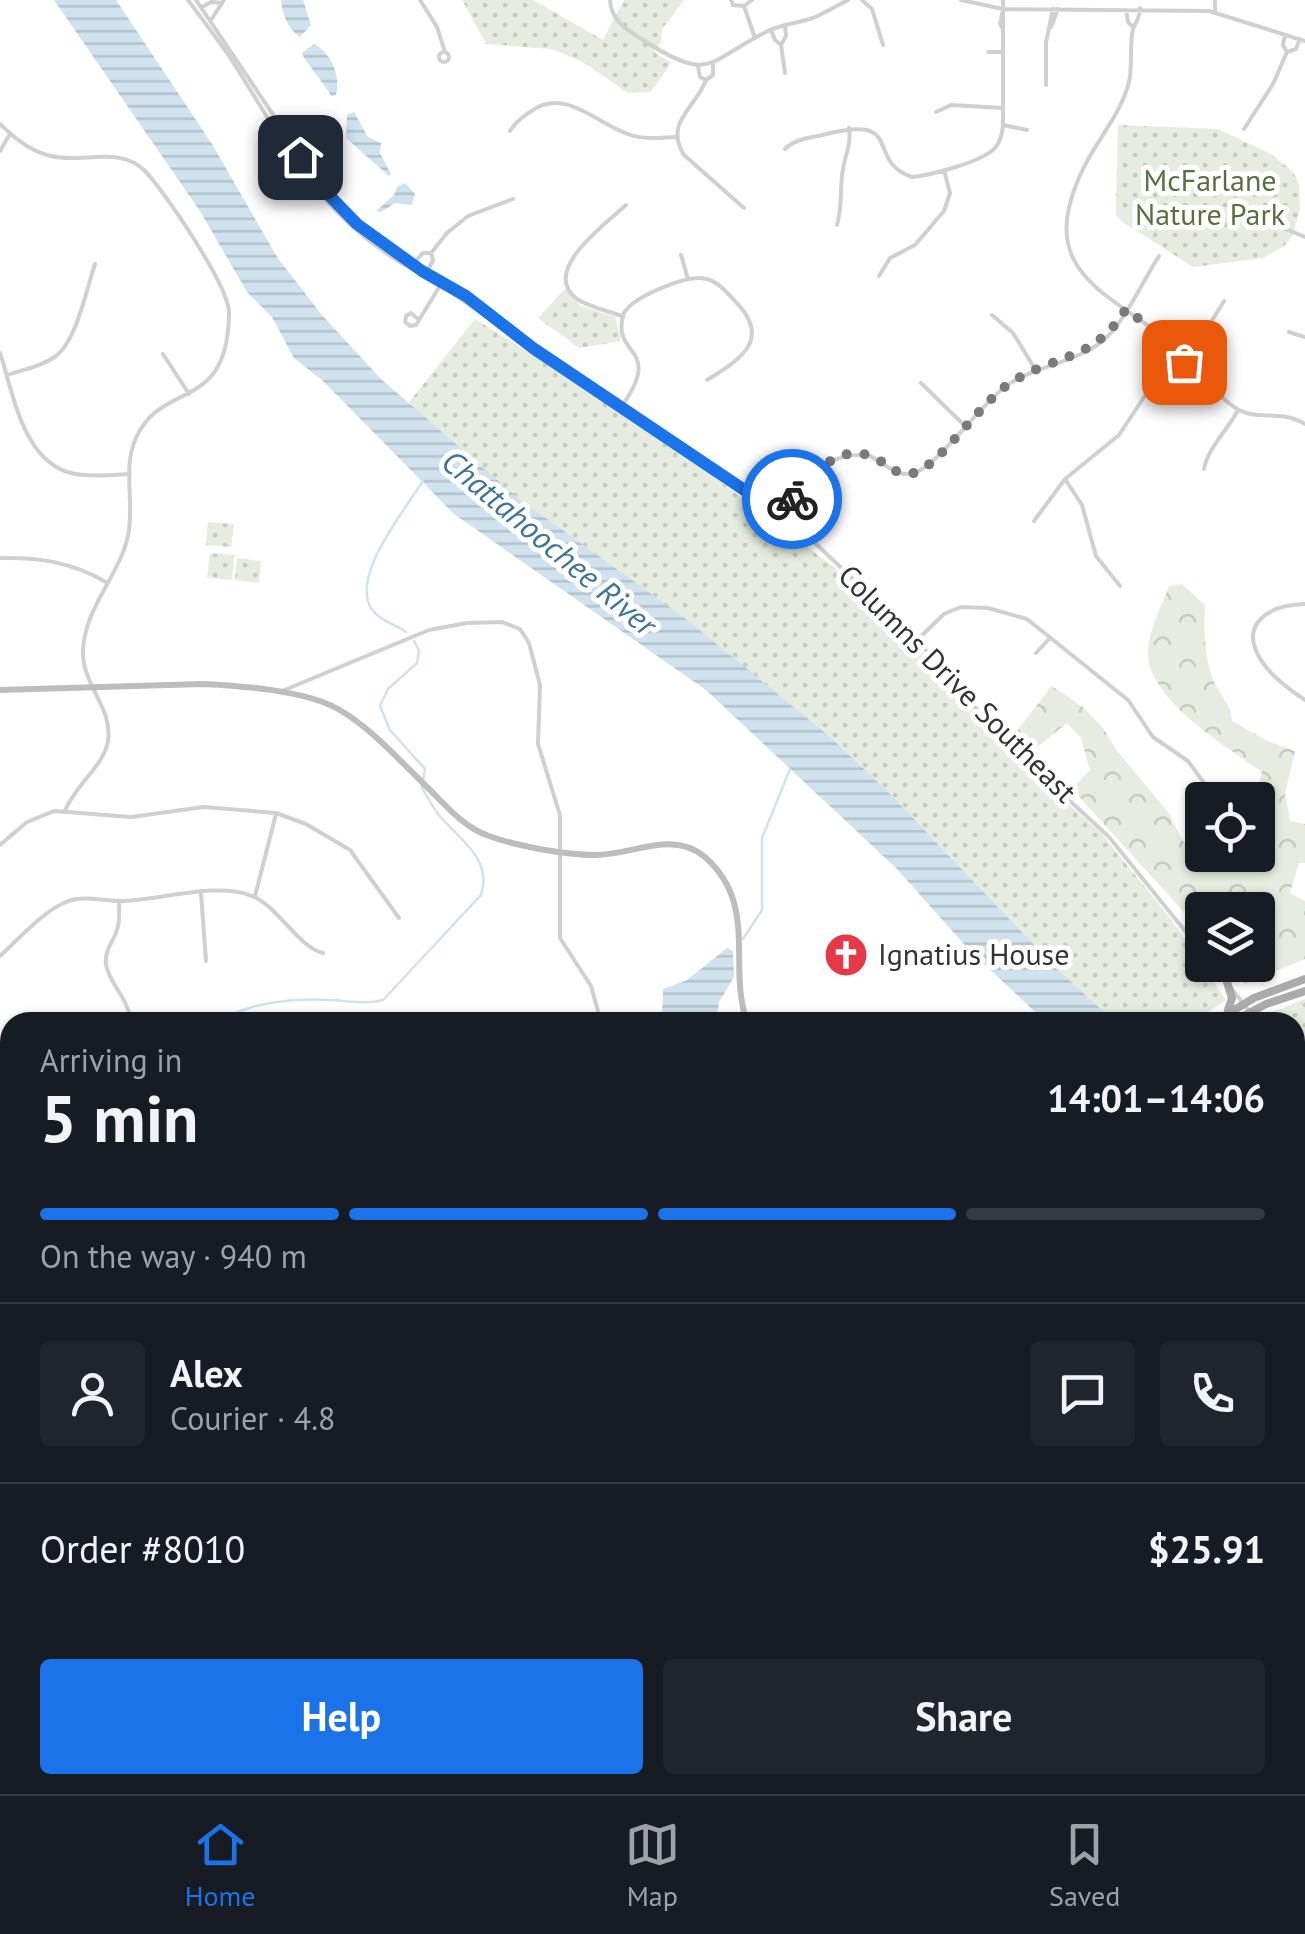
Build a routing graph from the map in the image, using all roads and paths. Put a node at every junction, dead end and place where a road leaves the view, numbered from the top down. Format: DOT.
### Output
graph roads {
  1 [pos="188,0"];
  2 [pos="196,0"];
  3 [pos="420,0"];
  4 [pos="610,0"];
  5 [pos="731,0"];
  6 [pos="752,0"];
  7 [pos="848,0"];
  8 [pos="862,0"];
  9 [pos="961,0"];
  10 [pos="1003,0"];
  11 [pos="1215,0"];
  12 [pos="875,1"];
  13 [pos="222,2"];
  14 [pos="744,6"];
  15 [pos="872,8"];
  16 [pos="1055,8"];
  17 [pos="1126,8"];
  18 [pos="1140,8"];
  19 [pos="1003,9"];
  20 [pos="199,10"];
  21 [pos="1214,12"];
  22 [pos="208,22"];
  23 [pos="785,25"];
  24 [pos="1134,27"];
  25 [pos="771,30"];
  26 [pos="1284,35"];
  27 [pos="755,38"];
  28 [pos="1302,40"];
  29 [pos="781,45"];
  30 [pos="883,45"];
  31 [pos="445,52"];
  32 [pos="988,52"];
  33 [pos="1003,52"];
  34 [pos="1287,52"];
  35 [pos="713,64"];
  36 [pos="698,66"];
  37 [pos="785,72"];
  38 [pos="706,80"];
  39 [pos="1046,85"];
  40 [pos="1003,108"];
  41 [pos="936,112"];
  42 [pos="0,124"];
  43 [pos="1003,125"];
  44 [pos="849,128"];
  45 [pos="1244,129"];
  46 [pos="1028,130"];
  47 [pos="510,131"];
  48 [pos="10,134"];
  49 [pos="676,137"];
  50 [pos="785,149"];
  51 [pos="0,151"];
  52 [pos="944,170"];
  53 [pos="513,199"];
  54 [pos="626,205"];
  55 [pos="1249,206"];
  56 [pos="744,208"];
  57 [pos="837,225"];
  58 [pos="1305,237"];
  59 [pos="431,253"];
  60 [pos="681,255"];
  61 [pos="1159,256"];
  62 [pos="414,263"];
  63 [pos="95,264"];
  64 [pos="424,272"];
  65 [pos="879,276"];
  66 [pos="688,280"];
  67 [pos="441,284"];
  68 [pos="1224,301"];
  69 [pos="1126,309"];
  70 [pos="992,315"];
  71 [pos="622,316"];
  72 [pos="418,318"];
  73 [pos="1290,332"];
  74 [pos="1305,337"];
  75 [pos="0,353"];
  76 [pos="163,354"];
  77 [pos="1189,358"];
  78 [pos="1035,369"];
  79 [pos="8,375"];
  80 [pos="706,380"];
  81 [pos="921,383"];
  82 [pos="190,394"];
  83 [pos="622,406"];
  84 [pos="1238,410"];
  85 [pos="1305,424"];
  86 [pos="965,426"];
  87 [pos="1204,469"];
  88 [pos="130,474"];
  89 [pos="1065,478"];
  90 [pos="791,500"];
  91 [pos="774,510"];
  92 [pos="785,520"];
  93 [pos="1034,521"];
  94 [pos="0,558"];
  95 [pos="107,582"];
  96 [pos="1120,586"];
  97 [pos="1305,604"];
  98 [pos="1051,637"];
  99 [pos="916,640"];
  100 [pos="1036,653"];
  101 [pos="93,688"];
  102 [pos="0,690"];
  103 [pos="272,692"];
  104 [pos="1305,700"];
  105 [pos="1204,782"];
  106 [pos="65,811"];
  107 [pos="276,814"];
  108 [pos="0,846"];
  109 [pos="562,850"];
  110 [pos="201,893"];
  111 [pos="255,896"];
  112 [pos="119,901"];
  113 [pos="399,918"];
  114 [pos="1185,931"];
  115 [pos="323,953"];
  116 [pos="0,956"];
  117 [pos="206,962"];
  118 [pos="1305,978"];
  119 [pos="1226,982"];
  120 [pos="1305,991"];
  121 [pos="1244,1002"];
  122 [pos="128,1012"];
  123 [pos="598,1012"];
  124 [pos="745,1012"];
  125 [pos="1227,1012"];
  126 [pos="1250,1012"];
  1 -- 20 [label="street, Columns Drive Southeast"];
  2 -- 20 [label="street, Columns Drive Southeast"];
  3 -- 31 [label="street"];
  4 -- 36 [label="street"];
  5 -- 14 [label="street"];
  6 -- 14 [label="street"];
  7 -- 23 [label="street"];
  8 -- 15 [label="street"];
  9 -- 19 [label="street"];
  10 -- 19 [label="street"];
  11 -- 21 [label="street"];
  12 -- 15 [label="street"];
  13 -- 20 [label="street"];
  13 -- 22 [label="street"];
  14 -- 27 [label="street"];
  15 -- 30 [label="street"];
  16 -- 17 [label="street"];
  16 -- 19 [label="street"];
  16 -- 39 [label="street"];
  17 -- 18 [label="street"];
  17 -- 24 [label="street"];
  18 -- 21 [label="street"];
  18 -- 24 [label="street"];
  19 -- 33 [label="street"];
  20 -- 22 [label="street, Columns Drive Southeast"];
  21 -- 26 [label="street"];
  22 -- 62 [label="street, Columns Drive Southeast"];
  22 -- 64 [label="street, Columns Drive Southeast"];
  23 -- 25 [label="street"];
  23 -- 29 [label="street"];
  24 -- 69 [label="street"];
  25 -- 27 [label="street"];
  25 -- 29 [label="street"];
  26 -- 28 [label="street"];
  26 -- 34 [label="street"];
  27 -- 35 [label="street"];
  28 -- 34 [label="street"];
  29 -- 37 [label="street"];
  32 -- 33 [label="street"];
  33 -- 40 [label="street"];
  34 -- 45 [label="street"];
  35 -- 36 [label="street"];
  35 -- 38 [label="street"];
  36 -- 38 [label="street"];
  38 -- 49 [label="street"];
  40 -- 41 [label="street"];
  40 -- 43 [label="street"];
  42 -- 48 [label="street"];
  43 -- 46 [label="street"];
  43 -- 52 [label="street"];
  44 -- 50 [label="street"];
  44 -- 52 [label="street"];
  44 -- 57 [label="street"];
  47 -- 49 [label="street"];
  48 -- 51 [label="street"];
  48 -- 82 [label="street"];
  49 -- 56 [label="street"];
  52 -- 65 [label="street"];
  53 -- 59 [label="street"];
  54 -- 71 [label="street"];
  55 -- 58 [label="street"];
  59 -- 62 [label="street"];
  59 -- 64 [label="street"];
  60 -- 66 [label="street"];
  61 -- 69 [label="street"];
  62 -- 64 [label="street, Columns Drive Southeast"];
  63 -- 79 [label="street"];
  64 -- 67 [label="street, Columns Drive Southeast"];
  66 -- 71 [label="street"];
  66 -- 80 [label="street"];
  67 -- 72 [label="street"];
  67 -- 83 [label="street, Columns Drive Southeast"];
  68 -- 77 [label="street"];
  69 -- 77 [label="street"];
  69 -- 78 [label="street"];
  70 -- 78 [label="street"];
  71 -- 83 [label="street"];
  73 -- 74 [label="street"];
  75 -- 79 [label="street"];
  76 -- 82 [label="street"];
  77 -- 84 [label="street"];
  77 -- 89 [label="street"];
  78 -- 86 [label="street"];
  79 -- 88 [label="street"];
  81 -- 86 [label="street"];
  82 -- 88 [label="street"];
  83 -- 91 [label="street, Columns Drive Southeast"];
  84 -- 85 [label="street"];
  84 -- 87 [label="street"];
  86 -- 90 [label="street"];
  88 -- 95 [label="street"];
  89 -- 93 [label="street"];
  89 -- 96 [label="street"];
  90 -- 91 [label="street"];
  90 -- 92 [label="street"];
  91 -- 92 [label="street, Columns Drive Southeast"];
  92 -- 99 [label="street, Columns Drive Southeast"];
  94 -- 95 [label="street"];
  95 -- 101 [label="street"];
  97 -- 104 [label="street"];
  98 -- 99 [label="street"];
  98 -- 100 [label="street"];
  98 -- 105 [label="street"];
  99 -- 114 [label="street, Columns Drive Southeast"];
  101 -- 102 [label="street"];
  101 -- 103 [label="street"];
  101 -- 106 [label="street"];
  103 -- 109 [label="street"];
  103 -- 109 [label="street"];
  106 -- 107 [label="street"];
  106 -- 108 [label="street"];
  107 -- 111 [label="street"];
  107 -- 113 [label="street"];
  109 -- 123 [label="street"];
  109 -- 124 [label="street"];
  110 -- 111 [label="street"];
  110 -- 112 [label="street"];
  110 -- 117 [label="street"];
  111 -- 115 [label="street"];
  112 -- 116 [label="street"];
  112 -- 122 [label="street"];
  118 -- 121 [label="main road"];
  119 -- 121 [label="street"];
  119 -- 125 [label="main road"];
  120 -- 126 [label="main road"];
  121 -- 125 [label="main road"];
  121 -- 126 [label="street"];
}
